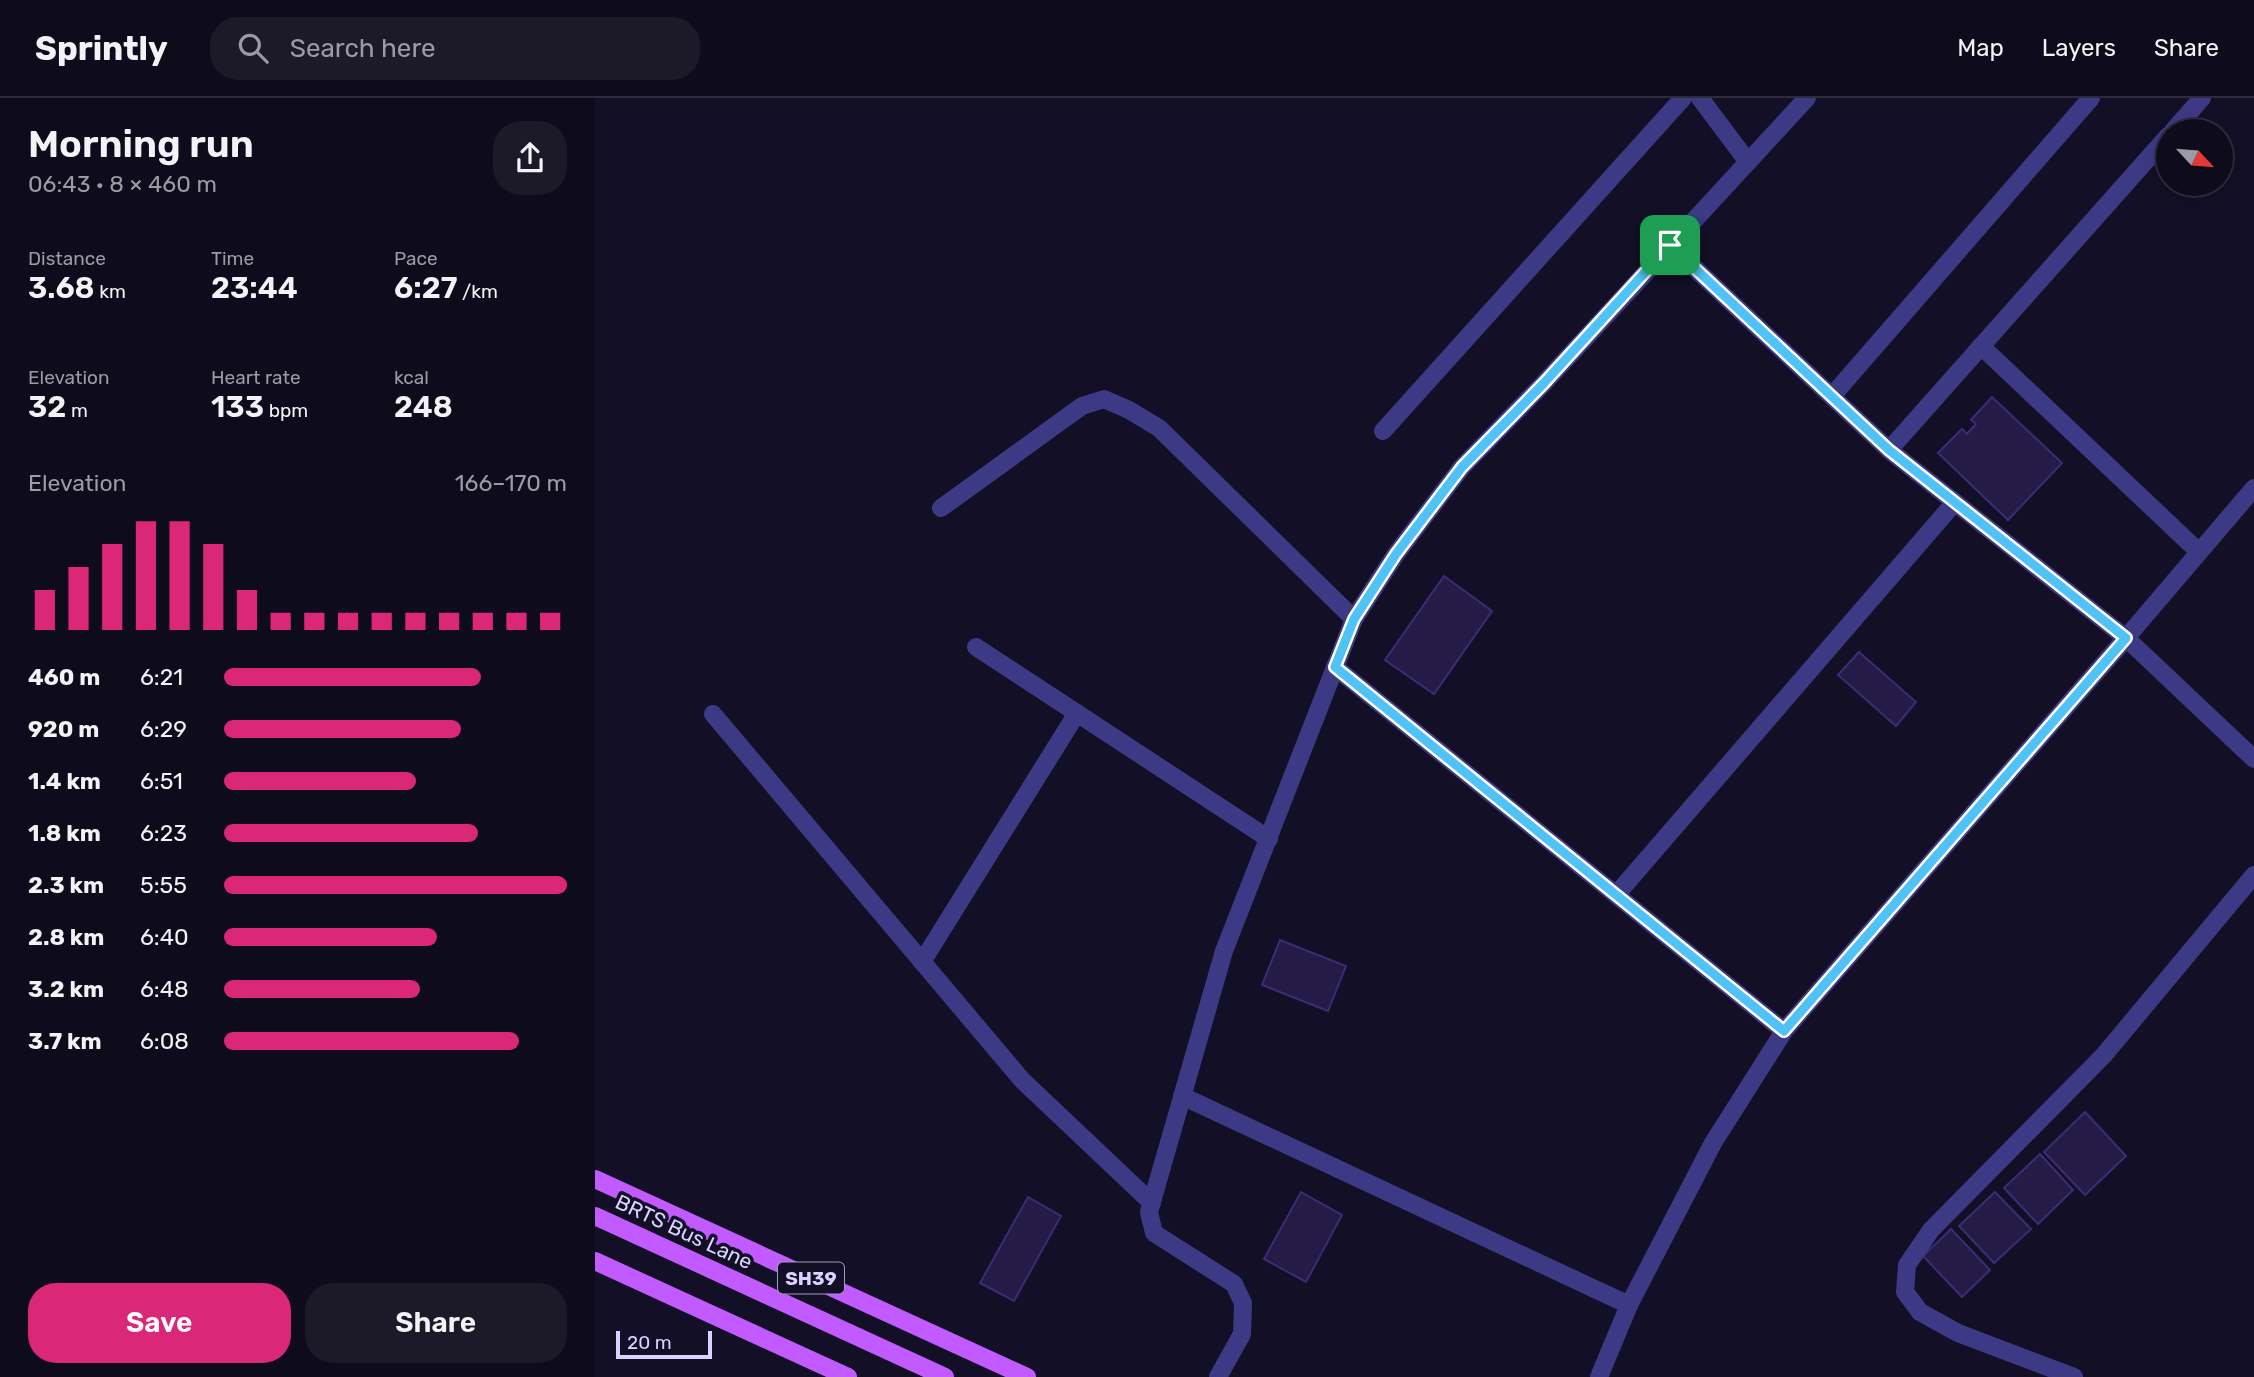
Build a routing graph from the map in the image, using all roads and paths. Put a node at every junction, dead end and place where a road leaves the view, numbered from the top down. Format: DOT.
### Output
graph roads {
  1 [pos="1683,98"];
  2 [pos="1700,98"];
  3 [pos="1807,98"];
  4 [pos="2091,98"];
  5 [pos="2202,98"];
  6 [pos="2184,119"];
  7 [pos="2156,149"];
  8 [pos="1748,162"];
  9 [pos="1670,245"];
  10 [pos="1981,346"];
  11 [pos="1832,396"];
  12 [pos="1383,431"];
  13 [pos="1889,450"];
  14 [pos="2254,488"];
  15 [pos="1955,502"];
  16 [pos="941,508"];
  17 [pos="2199,552"];
  18 [pos="1354,619"];
  19 [pos="2126,638"];
  20 [pos="977,647"];
  21 [pos="1335,667"];
  22 [pos="1077,713"];
  23 [pos="713,714"];
  24 [pos="2254,759"];
  25 [pos="1269,839"];
  26 [pos="2254,875"];
  27 [pos="1616,895"];
  28 [pos="922,962"];
  29 [pos="1784,1031"];
  30 [pos="1182,1096"];
  31 [pos="595,1178"];
  32 [pos="1152,1203"];
  33 [pos="595,1216"];
  34 [pos="595,1261"];
  35 [pos="1629,1305"];
  36 [pos="848,1377"];
  37 [pos="945,1377"];
  38 [pos="1027,1377"];
  39 [pos="1218,1377"];
  40 [pos="1599,1377"];
  41 [pos="2074,1377"];
  1 -- 12 [label="street"];
  2 -- 8 [label="street"];
  3 -- 8 [label="street"];
  4 -- 11 [label="street"];
  5 -- 6 [label="street"];
  7 -- 10 [label="street"];
  8 -- 9 [label="street"];
  9 -- 11 [label="street"];
  9 -- 18 [label="street"];
  10 -- 13 [label="street"];
  10 -- 17 [label="street"];
  11 -- 13 [label="street"];
  13 -- 15 [label="street"];
  14 -- 17 [label="street"];
  15 -- 19 [label="street"];
  15 -- 27 [label="street"];
  16 -- 18 [label="street"];
  17 -- 19 [label="street"];
  18 -- 21 [label="street"];
  19 -- 24 [label="street"];
  19 -- 29 [label="street"];
  20 -- 22 [label="street"];
  21 -- 25 [label="street"];
  21 -- 27 [label="street"];
  22 -- 25 [label="street"];
  22 -- 28 [label="street"];
  23 -- 28 [label="street"];
  25 -- 30 [label="street"];
  26 -- 41 [label="street"];
  27 -- 29 [label="street"];
  28 -- 32 [label="street"];
  29 -- 35 [label="street"];
  30 -- 32 [label="street"];
  30 -- 35 [label="street"];
  31 -- 38 [label="main road, SH39"];
  32 -- 39 [label="street"];
  33 -- 37 [label="main road, BRTS Bus Lane"];
  34 -- 36 [label="main road"];
  35 -- 40 [label="street"];
}
